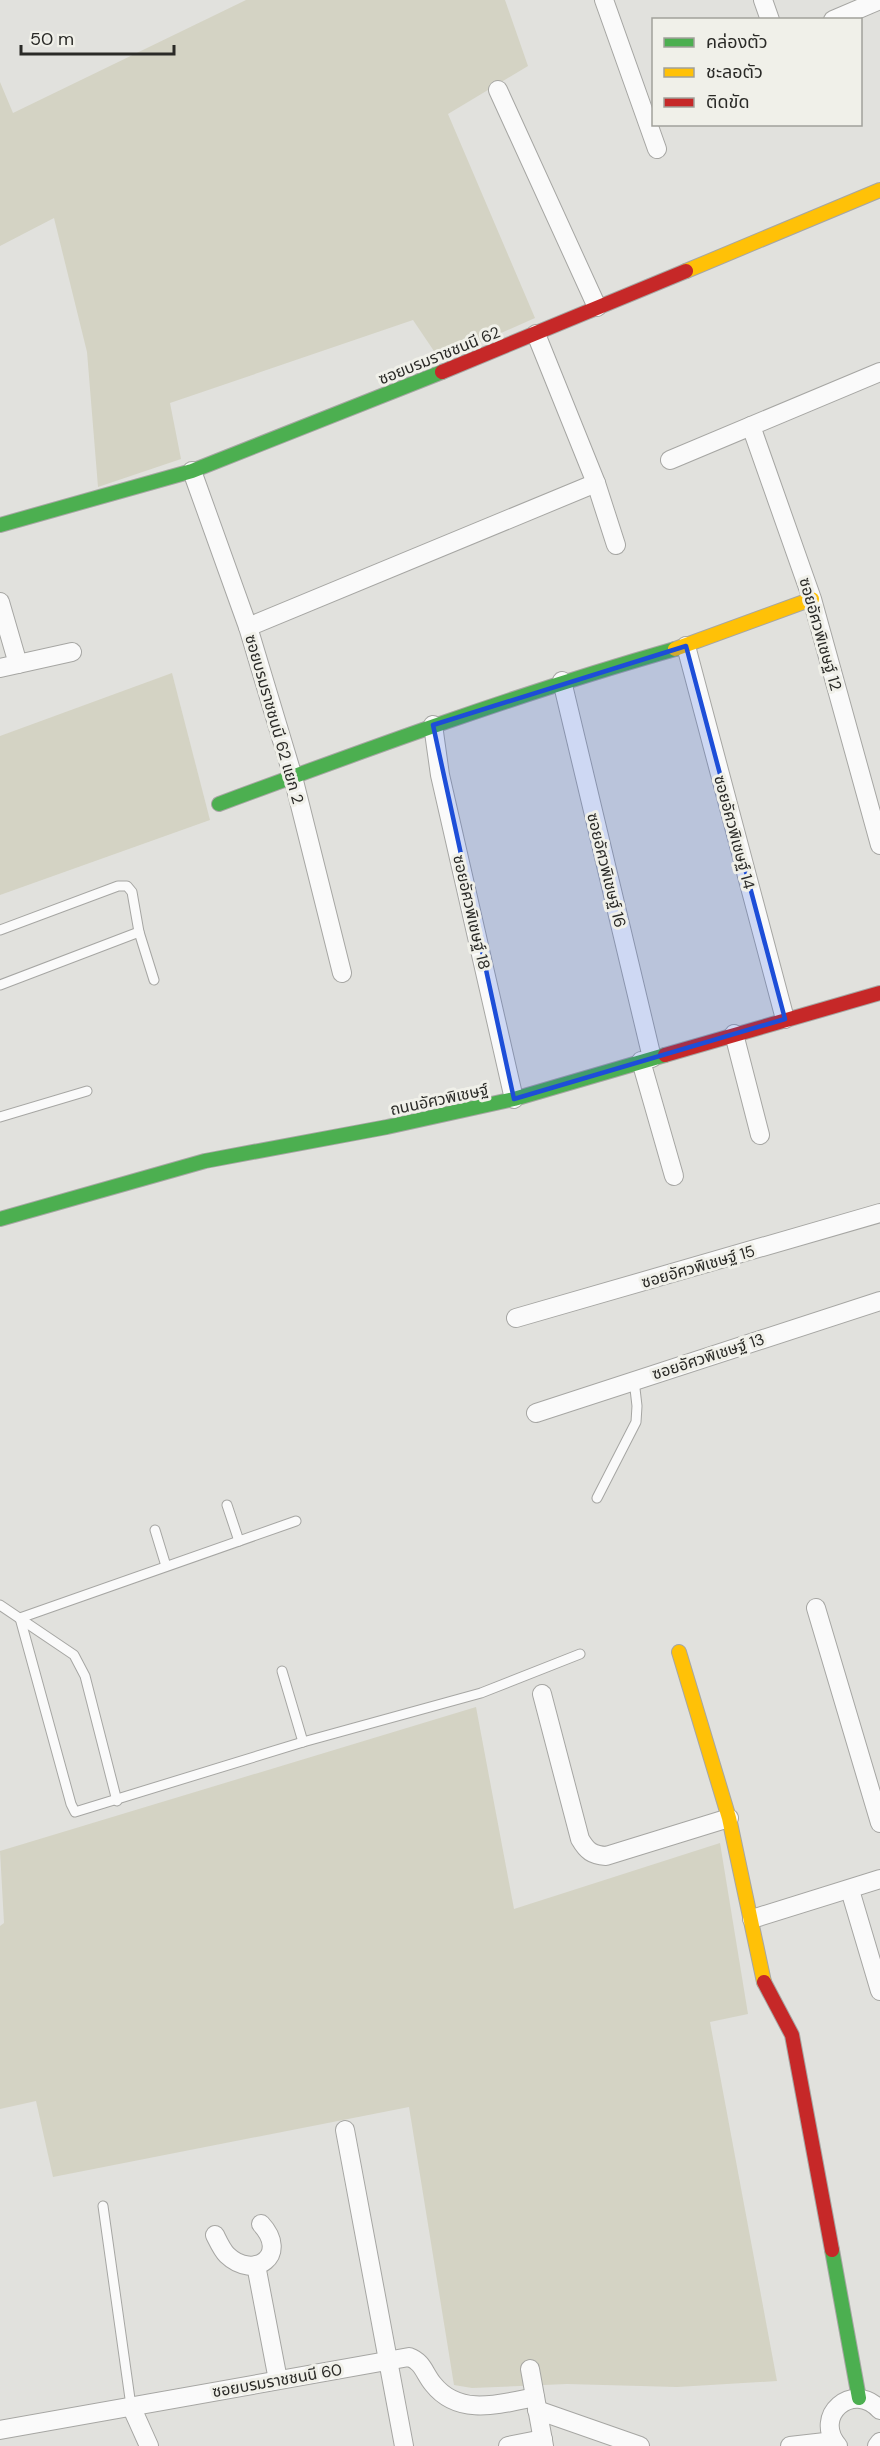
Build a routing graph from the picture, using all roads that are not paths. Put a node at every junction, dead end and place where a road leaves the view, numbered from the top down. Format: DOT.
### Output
graph roads {
  1 [pos="604,0"];
  2 [pos="763,0"];
  3 [pos="880,0"];
  4 [pos="769,18"];
  5 [pos="838,18"];
  6 [pos="498,90"];
  7 [pos="647,102"];
  8 [pos="652,126"];
  9 [pos="652,126"];
  10 [pos="657,149"];
  11 [pos="880,190"];
  12 [pos="597,307"];
  13 [pos="536,334"];
  14 [pos="880,372"];
  15 [pos="751,426"];
  16 [pos="670,460"];
  17 [pos="192,471"];
  18 [pos="596,483"];
  19 [pos="0,525"];
  20 [pos="616,545"];
  21 [pos="812,599"];
  22 [pos="0,602"];
  23 [pos="248,627"];
  24 [pos="686,646"];
  25 [pos="72,652"];
  26 [pos="18,664"];
  27 [pos="0,668"];
  28 [pos="562,681"];
  29 [pos="433,725"];
  30 [pos="293,777"];
  31 [pos="219,804"];
  32 [pos="880,845"];
  33 [pos="0,930"];
  34 [pos="139,932"];
  35 [pos="342,973"];
  36 [pos="154,980"];
  37 [pos="0,985"];
  38 [pos="880,993"];
  39 [pos="785,1019"];
  40 [pos="734,1034"];
  41 [pos="646,1059"];
  42 [pos="87,1091"];
  43 [pos="514,1099"];
  44 [pos="0,1117"];
  45 [pos="760,1135"];
  46 [pos="674,1176"];
  47 [pos="880,1213"];
  48 [pos="0,1219"];
  49 [pos="880,1301"];
  50 [pos="516,1318"];
  51 [pos="634,1380"];
  52 [pos="536,1413"];
  53 [pos="597,1498"];
  54 [pos="227,1505"];
  55 [pos="296,1521"];
  56 [pos="155,1530"];
  57 [pos="239,1541"];
  58 [pos="166,1566"];
  59 [pos="0,1605"];
  60 [pos="816,1608"];
  61 [pos="20,1618"];
  62 [pos="679,1652"];
  63 [pos="580,1654"];
  64 [pos="282,1671"];
  65 [pos="542,1694"];
  66 [pos="303,1742"];
  67 [pos="117,1801"];
  68 [pos="729,1818"];
  69 [pos="880,1823"];
  70 [pos="880,1879"];
  71 [pos="850,1890"];
  72 [pos="752,1919"];
  73 [pos="880,1991"];
  74 [pos="345,2130"];
  75 [pos="103,2206"];
  76 [pos="261,2224"];
  77 [pos="215,2235"];
  78 [pos="256,2265"];
  79 [pos="388,2360"];
  80 [pos="530,2369"];
  81 [pos="278,2380"];
  82 [pos="860,2398"];
  83 [pos="536,2404"];
  84 [pos="131,2406"];
  85 [pos="880,2410"];
  86 [pos="0,2430"];
  87 [pos="880,2442"];
  88 [pos="543,2443"];
  89 [pos="836,2444"];
  90 [pos="148,2446"];
  91 [pos="404,2446"];
  92 [pos="508,2446"];
  93 [pos="640,2446"];
  94 [pos="790,2446"];
  95 [pos="877,2446"];
  1 -- 7 [label="street"];
  2 -- 4 [label="street"];
  3 -- 5 [label="street"];
  6 -- 12 [label="street"];
  7 -- 8 [label="street"];
  9 -- 10 [label="street"];
  11 -- 12 [label="street, ซอยบรมราชชนนี 62"];
  12 -- 13 [label="street, ซอยบรมราชชนนี 62"];
  13 -- 17 [label="street, ซอยบรมราชชนนี 62"];
  13 -- 18 [label="street"];
  14 -- 15 [label="street"];
  15 -- 16 [label="street"];
  15 -- 21 [label="street, ซอยอัศวพิเชษฐ์ 12"];
  17 -- 19 [label="street, ซอยบรมราชชนนี 62"];
  17 -- 23 [label="street, ซอยบรมราชชนนี 62 แยก 2"];
  18 -- 20 [label="street"];
  18 -- 23 [label="street"];
  21 -- 24 [label="street"];
  21 -- 32 [label="street, ซอยอัศวพิเชษฐ์ 12"];
  22 -- 26 [label="street"];
  23 -- 30 [label="street, ซอยบรมราชชนนี 62 แยก 2"];
  24 -- 28 [label="street"];
  24 -- 39 [label="street, ซอยอัศวพิเชษฐ์ 14"];
  25 -- 26 [label="street"];
  26 -- 27 [label="street"];
  28 -- 29 [label="street"];
  28 -- 41 [label="street, ซอยอัศวพิเชษฐ์ 16"];
  29 -- 30 [label="street"];
  29 -- 43 [label="street, ซอยอัศวพิเชษฐ์ 18"];
  30 -- 31 [label="street"];
  30 -- 35 [label="street, ซอยบรมราชชนนี 62 แยก 2"];
  33 -- 34 [label="lane"];
  34 -- 36 [label="lane"];
  34 -- 37 [label="lane"];
  38 -- 39 [label="street, ถนนอัศวพิเชษฐ์"];
  39 -- 40 [label="street, ถนนอัศวพิเชษฐ์"];
  40 -- 41 [label="street, ถนนอัศวพิเชษฐ์"];
  40 -- 45 [label="street"];
  41 -- 43 [label="street, ถนนอัศวพิเชษฐ์"];
  41 -- 46 [label="street, ซอยอัศวพิเชษฐ์ 16"];
  42 -- 44 [label="lane"];
  43 -- 48 [label="street, ถนนอัศวพิเชษฐ์"];
  47 -- 50 [label="street, ซอยอัศวพิเชษฐ์ 15"];
  49 -- 51 [label="street, ซอยอัศวพิเชษฐ์ 13"];
  51 -- 52 [label="street, ซอยอัศวพิเชษฐ์ 13"];
  51 -- 53 [label="lane"];
  54 -- 57 [label="lane"];
  55 -- 57 [label="lane"];
  56 -- 58 [label="lane"];
  57 -- 58 [label="lane"];
  58 -- 61 [label="lane"];
  59 -- 61 [label="lane"];
  60 -- 69 [label="street"];
  61 -- 67 [label="lane"];
  61 -- 67 [label="lane"];
  62 -- 68 [label="street"];
  63 -- 66 [label="lane"];
  64 -- 66 [label="lane"];
  65 -- 68 [label="street"];
  66 -- 67 [label="lane"];
  68 -- 72 [label="street"];
  70 -- 71 [label="street"];
  71 -- 72 [label="street"];
  71 -- 73 [label="street"];
  72 -- 82 [label="street"];
  74 -- 79 [label="street"];
  75 -- 84 [label="lane"];
  76 -- 78 [label="street"];
  77 -- 78 [label="street"];
  78 -- 81 [label="street"];
  79 -- 81 [label="street, ซอยบรมราชชนนี 60"];
  79 -- 83 [label="street, ซอยบรมราชชนนี 60"];
  79 -- 91 [label="street"];
  80 -- 83 [label="street"];
  81 -- 84 [label="street, ซอยบรมราชชนนี 60"];
  82 -- 85 [label="street"];
  82 -- 89 [label="street"];
  83 -- 88 [label="street"];
  83 -- 93 [label="street"];
  84 -- 86 [label="street, ซอยบรมราชชนนี 60"];
  84 -- 90 [label="street"];
  87 -- 95 [label="street"];
  88 -- 92 [label="street"];
  89 -- 94 [label="street"];
}
